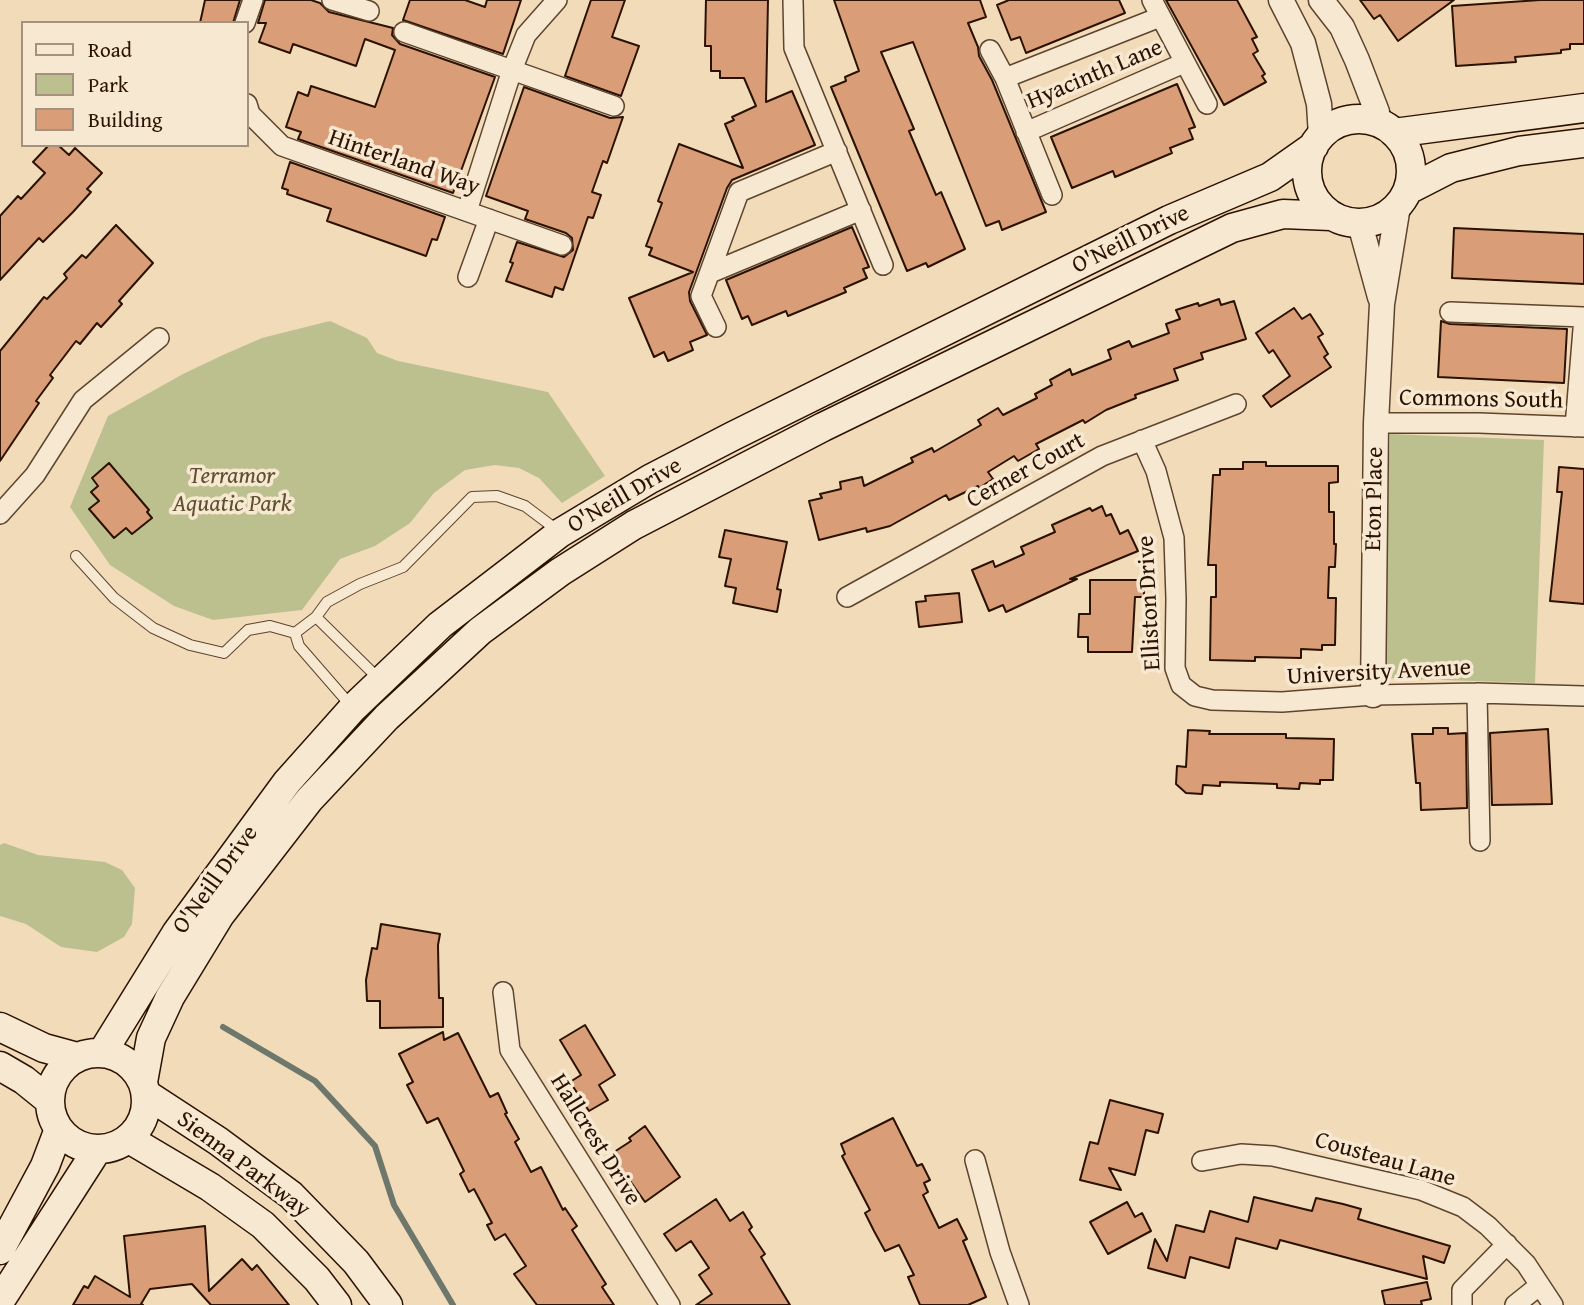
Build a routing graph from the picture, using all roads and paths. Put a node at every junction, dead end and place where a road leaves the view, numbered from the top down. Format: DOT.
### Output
graph roads {
  1 [pos="253,0"];
  2 [pos="332,0"];
  3 [pos="557,0"];
  4 [pos="1281,0"];
  5 [pos="1321,0"];
  6 [pos="795,1"];
  7 [pos="1156,8"];
  8 [pos="369,11"];
  9 [pos="246,21"];
  10 [pos="404,32"];
  11 [pos="990,50"];
  12 [pos="1184,63"];
  13 [pos="512,70"];
  14 [pos="1005,78"];
  15 [pos="1208,104"];
  16 [pos="614,106"];
  17 [pos="248,107"];
  18 [pos="1584,108"];
  19 [pos="1386,128"];
  20 [pos="1026,132"];
  21 [pos="1317,141"];
  22 [pos="1584,143"];
  23 [pos="837,151"];
  24 [pos="1052,195"];
  25 [pos="1403,198"];
  26 [pos="861,210"];
  27 [pos="467,211"];
  28 [pos="1331,216"];
  29 [pos="489,219"];
  30 [pos="1360,224"];
  31 [pos="562,245"];
  32 [pos="883,265"];
  33 [pos="710,273"];
  34 [pos="468,278"];
  35 [pos="1382,304"];
  36 [pos="1450,312"];
  37 [pos="1584,317"];
  38 [pos="716,327"];
  39 [pos="159,338"];
  40 [pos="1236,404"];
  41 [pos="1376,423"];
  42 [pos="1580,427"];
  43 [pos="1142,440"];
  44 [pos="0,514"];
  45 [pos="560,533"];
  46 [pos="76,556"];
  47 [pos="847,597"];
  48 [pos="316,617"];
  49 [pos="295,633"];
  50 [pos="1181,685"];
  51 [pos="392,692"];
  52 [pos="1477,693"];
  53 [pos="1373,695"];
  54 [pos="1584,696"];
  55 [pos="353,708"];
  56 [pos="1480,841"];
  57 [pos="503,992"];
  58 [pos="0,1027"];
  59 [pos="90,1055"];
  60 [pos="0,1066"];
  61 [pos="145,1088"];
  62 [pos="50,1101"];
  63 [pos="59,1129"];
  64 [pos="129,1139"];
  65 [pos="97,1150"];
  66 [pos="975,1160"];
  67 [pos="1202,1161"];
  68 [pos="1507,1244"];
  69 [pos="0,1250"];
  70 [pos="1540,1285"];
  71 [pos="0,1301"];
  72 [pos="337,1305"];
  73 [pos="388,1305"];
  74 [pos="670,1305"];
  75 [pos="1019,1305"];
  76 [pos="1462,1305"];
  77 [pos="1515,1305"];
  78 [pos="1553,1305"];
  1 -- 9 [label="street"];
  2 -- 8 [label="street"];
  3 -- 13 [label="street"];
  4 -- 21 [label="street"];
  5 -- 19 [label="street"];
  6 -- 23 [label="street"];
  7 -- 12 [label="street"];
  7 -- 14 [label="street"];
  10 -- 13 [label="street"];
  11 -- 14 [label="street"];
  12 -- 15 [label="street"];
  12 -- 20 [label="street, Hyacinth Lane"];
  13 -- 16 [label="street"];
  13 -- 27 [label="street"];
  14 -- 20 [label="street"];
  17 -- 27 [label="street, Hinterland Way"];
  18 -- 19 [label="main road, O'Neill Drive"];
  19 -- 21 [label="main road, O'Neill Drive"];
  19 -- 25 [label="main road"];
  20 -- 24 [label="street"];
  21 -- 28 [label="main road"];
  21 -- 45 [label="main road, O'Neill Drive"];
  22 -- 25 [label="main road"];
  23 -- 26 [label="street"];
  23 -- 33 [label="street"];
  25 -- 30 [label="main road"];
  25 -- 35 [label="street, Eton Place"];
  26 -- 32 [label="street"];
  26 -- 33 [label="street"];
  27 -- 29 [label="street, Hinterland Way"];
  28 -- 30 [label="main road, O'Neill Drive"];
  28 -- 51 [label="main road, O'Neill Drive"];
  29 -- 31 [label="street, Hinterland Way"];
  29 -- 34 [label="street"];
  30 -- 35 [label="street, Eton Place"];
  33 -- 38 [label="street"];
  35 -- 41 [label="street, Eton Place"];
  36 -- 37 [label="street"];
  37 -- 42 [label="street"];
  39 -- 44 [label="street"];
  40 -- 43 [label="street, Cerner Court"];
  41 -- 42 [label="street, Commons South"];
  41 -- 53 [label="street, Eton Place"];
  43 -- 47 [label="street, Cerner Court"];
  43 -- 50 [label="street, Elliston Drive"];
  45 -- 48 [label="lane"];
  45 -- 51 [label="main road, O'Neill Drive"];
  46 -- 49 [label="lane"];
  48 -- 49 [label="lane"];
  48 -- 51 [label="lane"];
  49 -- 55 [label="lane"];
  50 -- 53 [label="street, University Avenue"];
  51 -- 55 [label="main road, O'Neill Drive"];
  51 -- 61 [label="main road, O'Neill Drive"];
  52 -- 53 [label="street, University Avenue"];
  52 -- 54 [label="street, University Avenue"];
  52 -- 56 [label="street"];
  55 -- 59 [label="main road, O'Neill Drive"];
  57 -- 74 [label="street, Hallcrest Drive"];
  58 -- 59 [label="main road"];
  59 -- 61 [label="main road"];
  59 -- 62 [label="main road, O'Neill Drive"];
  60 -- 62 [label="main road"];
  61 -- 64 [label="main road, O'Neill Drive"];
  61 -- 73 [label="main road, Sienna Parkway"];
  62 -- 63 [label="main road"];
  63 -- 65 [label="main road"];
  63 -- 69 [label="main road"];
  64 -- 65 [label="main road"];
  64 -- 72 [label="main road, Sienna Parkway"];
  65 -- 71 [label="main road"];
  66 -- 75 [label="street"];
  67 -- 68 [label="street, Cousteau Lane"];
  68 -- 70 [label="street, Cousteau Lane"];
  68 -- 76 [label="street"];
  70 -- 77 [label="street"];
  70 -- 78 [label="street, Cousteau Lane"];
}
